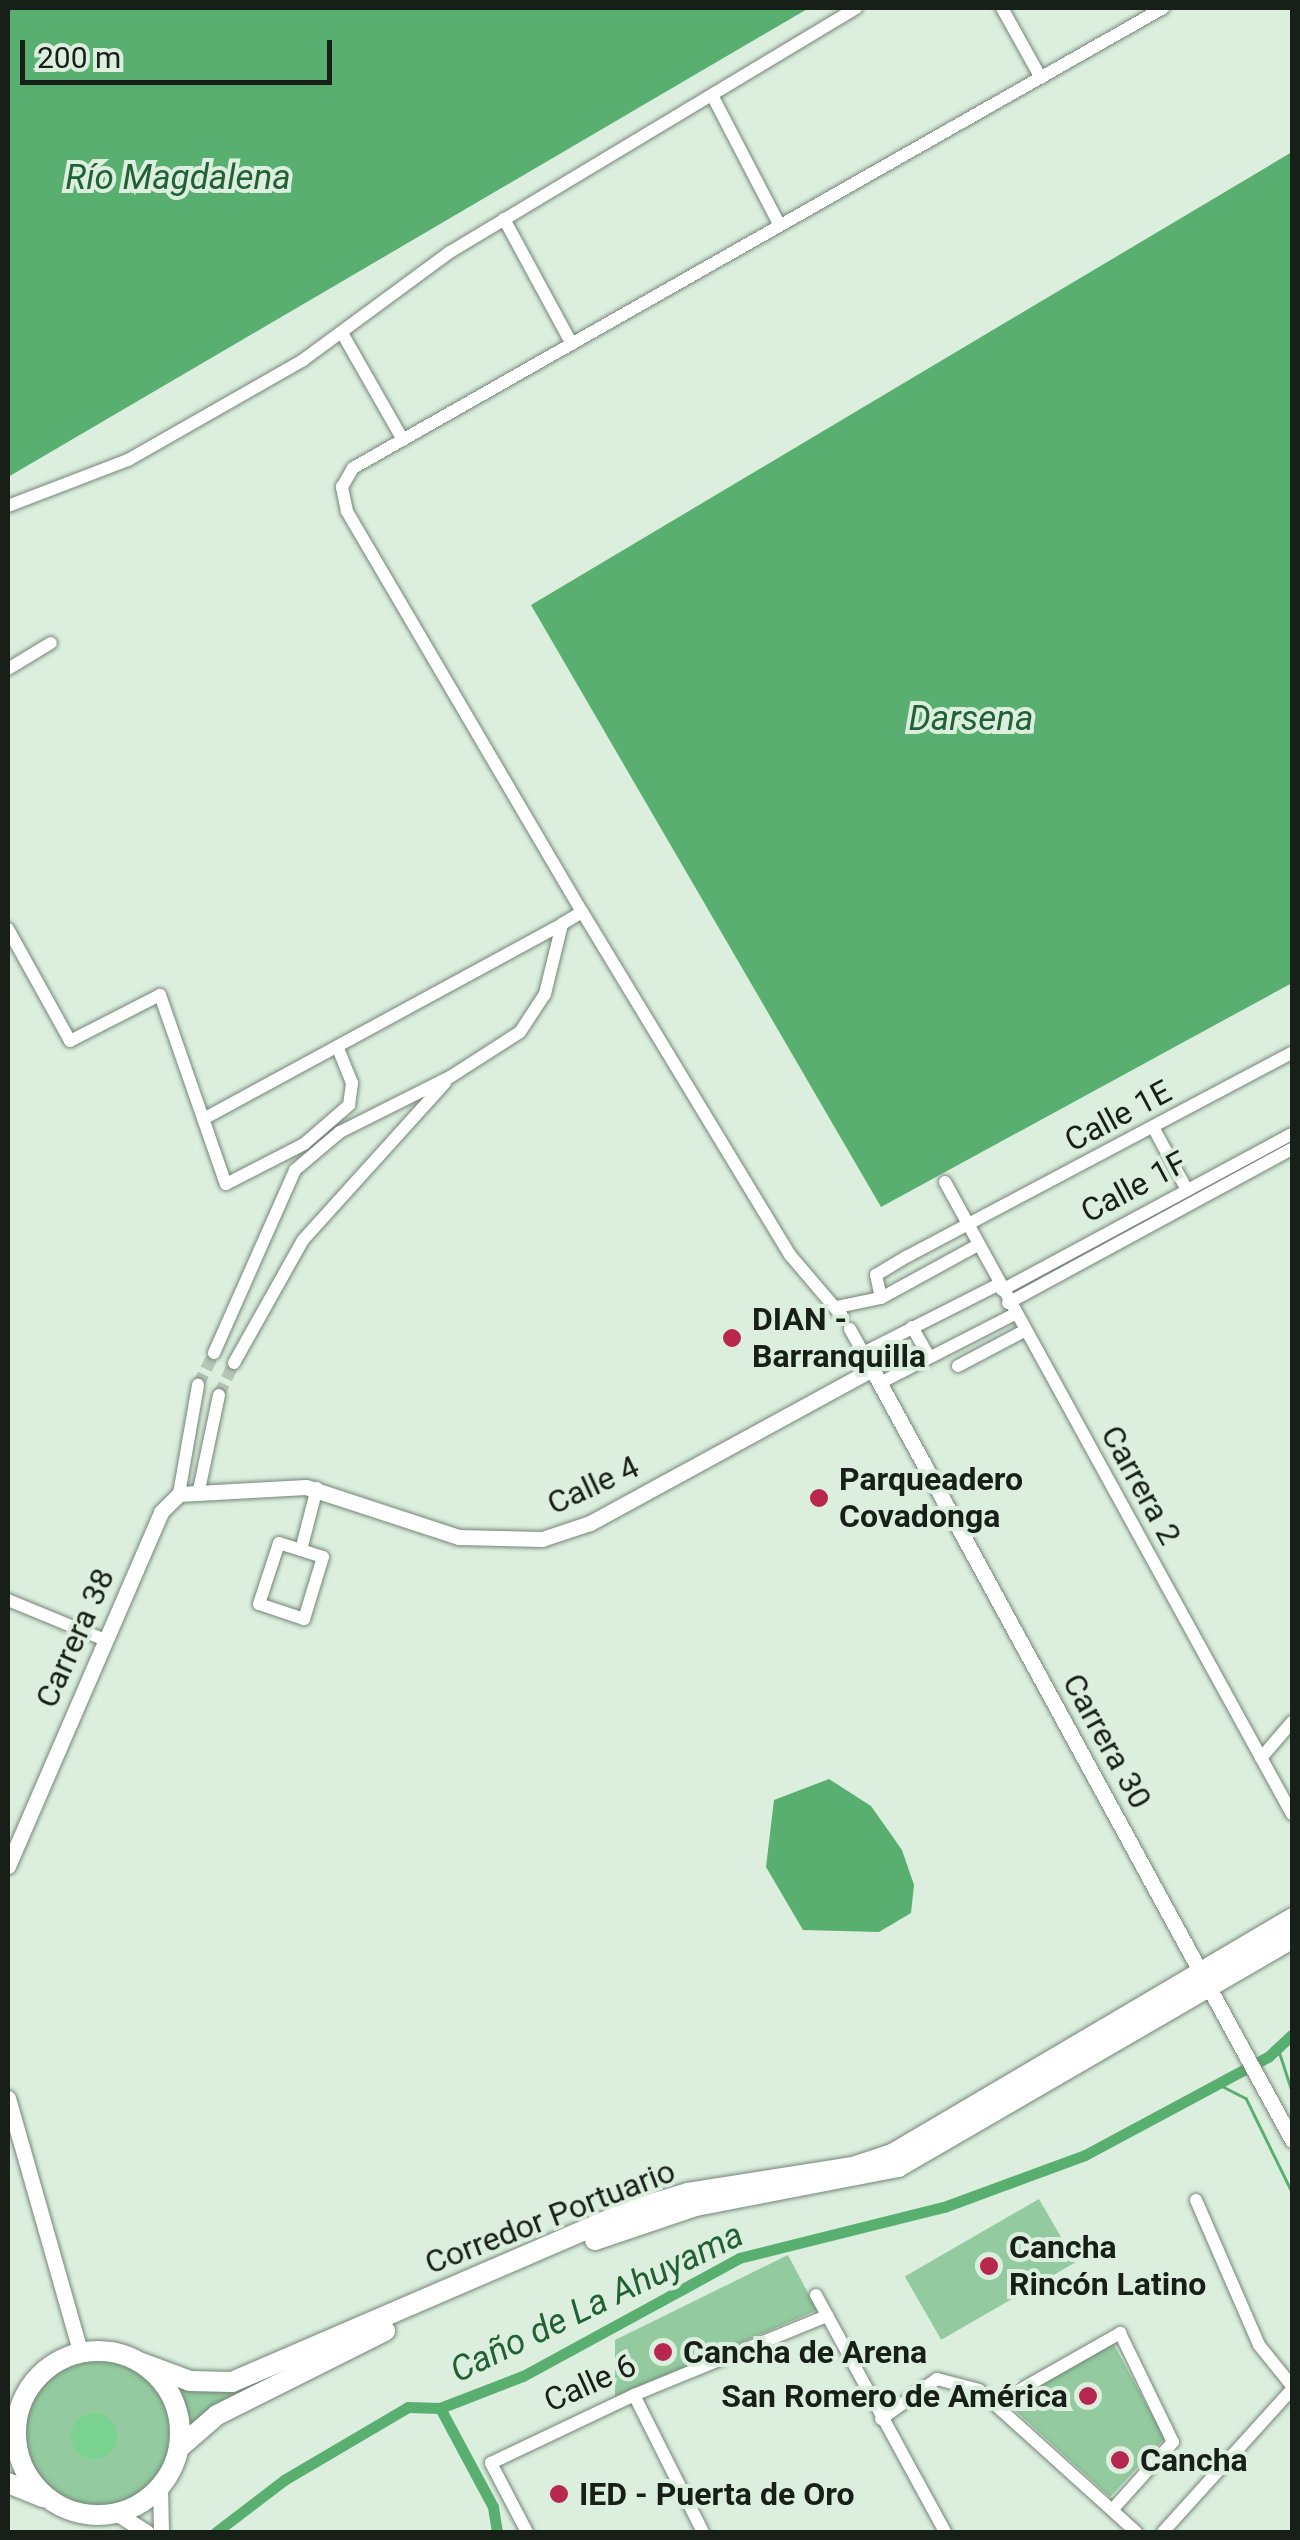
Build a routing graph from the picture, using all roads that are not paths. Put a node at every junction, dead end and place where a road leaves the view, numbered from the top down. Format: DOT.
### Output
graph roads {
  1 [pos="856,8"];
  2 [pos="1002,8"];
  3 [pos="1163,8"];
  4 [pos="1042,78"];
  5 [pos="713,97"];
  6 [pos="504,219"];
  7 [pos="779,224"];
  8 [pos="342,333"];
  9 [pos="572,344"];
  10 [pos="403,440"];
  11 [pos="8,506"];
  12 [pos="51,643"];
  13 [pos="8,668"];
  14 [pos="582,912"];
  15 [pos="562,924"];
  16 [pos="8,929"];
  17 [pos="338,1049"];
  18 [pos="1292,1053"];
  19 [pos="450,1077"];
  20 [pos="207,1117"];
  21 [pos="1154,1129"];
  22 [pos="1292,1134"];
  23 [pos="1292,1149"];
  24 [pos="945,1182"];
  25 [pos="1211,1185"];
  26 [pos="1187,1190"];
  27 [pos="968,1225"];
  28 [pos="978,1245"];
  29 [pos="881,1298"];
  30 [pos="1006,1298"];
  31 [pos="912,1328"];
  32 [pos="850,1329"];
  33 [pos="1024,1331"];
  34 [pos="214,1353"];
  35 [pos="863,1353"];
  36 [pos="929,1358"];
  37 [pos="234,1363"];
  38 [pos="958,1366"];
  39 [pos="876,1376"];
  40 [pos="198,1384"];
  41 [pos="219,1394"];
  42 [pos="317,1488"];
  43 [pos="199,1490"];
  44 [pos="179,1494"];
  45 [pos="301,1550"];
  46 [pos="8,1600"];
  47 [pos="104,1640"];
  48 [pos="1292,1722"];
  49 [pos="1262,1758"];
  50 [pos="1292,1814"];
  51 [pos="8,1866"];
  52 [pos="1292,1918"];
  53 [pos="1292,1939"];
  54 [pos="1200,1970"];
  55 [pos="1212,1988"];
  56 [pos="8,2098"];
  57 [pos="1292,2140"];
  58 [pos="1196,2200"];
  59 [pos="816,2295"];
  60 [pos="827,2316"];
  61 [pos="81,2354"];
  62 [pos="142,2362"];
  63 [pos="1292,2388"];
  64 [pos="29,2390"];
  65 [pos="634,2394"];
  66 [pos="8,2403"];
  67 [pos="997,2403"];
  68 [pos="882,2419"];
  69 [pos="179,2448"];
  70 [pos="8,2482"];
  71 [pos="160,2487"];
  72 [pos="55,2502"];
  73 [pos="1113,2509"];
  74 [pos="116,2513"];
  75 [pos="146,2532"];
  76 [pos="161,2532"];
  77 [pos="527,2532"];
  78 [pos="702,2532"];
  79 [pos="945,2532"];
  80 [pos="1136,2532"];
  81 [pos="1163,2532"];
  1 -- 5 [label="street"];
  2 -- 4 [label="street"];
  3 -- 4 [label="street"];
  4 -- 7 [label="street"];
  5 -- 6 [label="street"];
  5 -- 7 [label="street"];
  6 -- 8 [label="street"];
  6 -- 9 [label="street"];
  7 -- 9 [label="street"];
  8 -- 10 [label="street"];
  8 -- 11 [label="street"];
  9 -- 10 [label="street"];
  10 -- 14 [label="street"];
  12 -- 13 [label="street"];
  14 -- 15 [label="street"];
  14 -- 29 [label="street"];
  15 -- 17 [label="street"];
  15 -- 19 [label="street"];
  16 -- 20 [label="street"];
  17 -- 20 [label="street"];
  17 -- 20 [label="street"];
  18 -- 21 [label="street, Calle 1E"];
  19 -- 34 [label="street"];
  19 -- 37 [label="street"];
  21 -- 26 [label="street"];
  21 -- 27 [label="street, Calle 1E"];
  22 -- 25 [label="street, Calle 1F"];
  23 -- 25 [label="street, Calle 1F"];
  24 -- 27 [label="street, Carrera 2"];
  25 -- 26 [label="street, Calle 1F"];
  25 -- 30 [label="street, Calle 1F"];
  26 -- 30 [label="street, Calle 1F"];
  27 -- 28 [label="street, Carrera 2"];
  27 -- 29 [label="street, Calle 1E"];
  28 -- 29 [label="street"];
  28 -- 30 [label="street, Carrera 2"];
  30 -- 31 [label="street, Calle 1F"];
  30 -- 33 [label="street, Carrera 2"];
  30 -- 36 [label="street, Calle 1F"];
  31 -- 35 [label="street, Calle 1F"];
  31 -- 36 [label="street"];
  32 -- 35 [label="street"];
  33 -- 38 [label="street"];
  33 -- 49 [label="street, Carrera 2"];
  35 -- 39 [label="street"];
  36 -- 39 [label="street, Calle 1F"];
  39 -- 42 [label="street, Calle 4"];
  39 -- 54 [label="street, Carrera 30"];
  40 -- 44 [label="street"];
  41 -- 43 [label="street"];
  42 -- 43 [label="street, Calle 4"];
  42 -- 45 [label="street"];
  43 -- 44 [label="street, Calle 4"];
  44 -- 47 [label="street, Carrera 38"];
  45 -- 45 [label="street"];
  46 -- 47 [label="street"];
  47 -- 51 [label="street, Carrera 38"];
  48 -- 49 [label="street"];
  49 -- 50 [label="street, Carrera 2"];
  52 -- 54 [label="main road, Corredor Portuario"];
  53 -- 55 [label="main road, Corredor Portuario"];
  54 -- 55 [label="street, Carrera 30"];
  54 -- 62 [label="main road, Corredor Portuario"];
  55 -- 57 [label="street, Carrera 30"];
  55 -- 69 [label="main road, Corredor Portuario"];
  56 -- 61 [label="street"];
  58 -- 63 [label="street"];
  59 -- 60 [label="street"];
  60 -- 65 [label="street, Calle 6"];
  60 -- 68 [label="street"];
  61 -- 62 [label="main road"];
  61 -- 64 [label="main road"];
  62 -- 69 [label="main road"];
  63 -- 81 [label="street"];
  64 -- 66 [label="main road"];
  64 -- 72 [label="main road"];
  65 -- 77 [label="street, Calle 6"];
  65 -- 78 [label="street"];
  67 -- 68 [label="street"];
  67 -- 73 [label="street"];
  67 -- 73 [label="street"];
  68 -- 79 [label="street"];
  69 -- 71 [label="main road"];
  70 -- 72 [label="main road"];
  71 -- 74 [label="main road"];
  71 -- 76 [label="street"];
  72 -- 74 [label="main road"];
  73 -- 80 [label="street"];
  74 -- 75 [label="street"];
}
